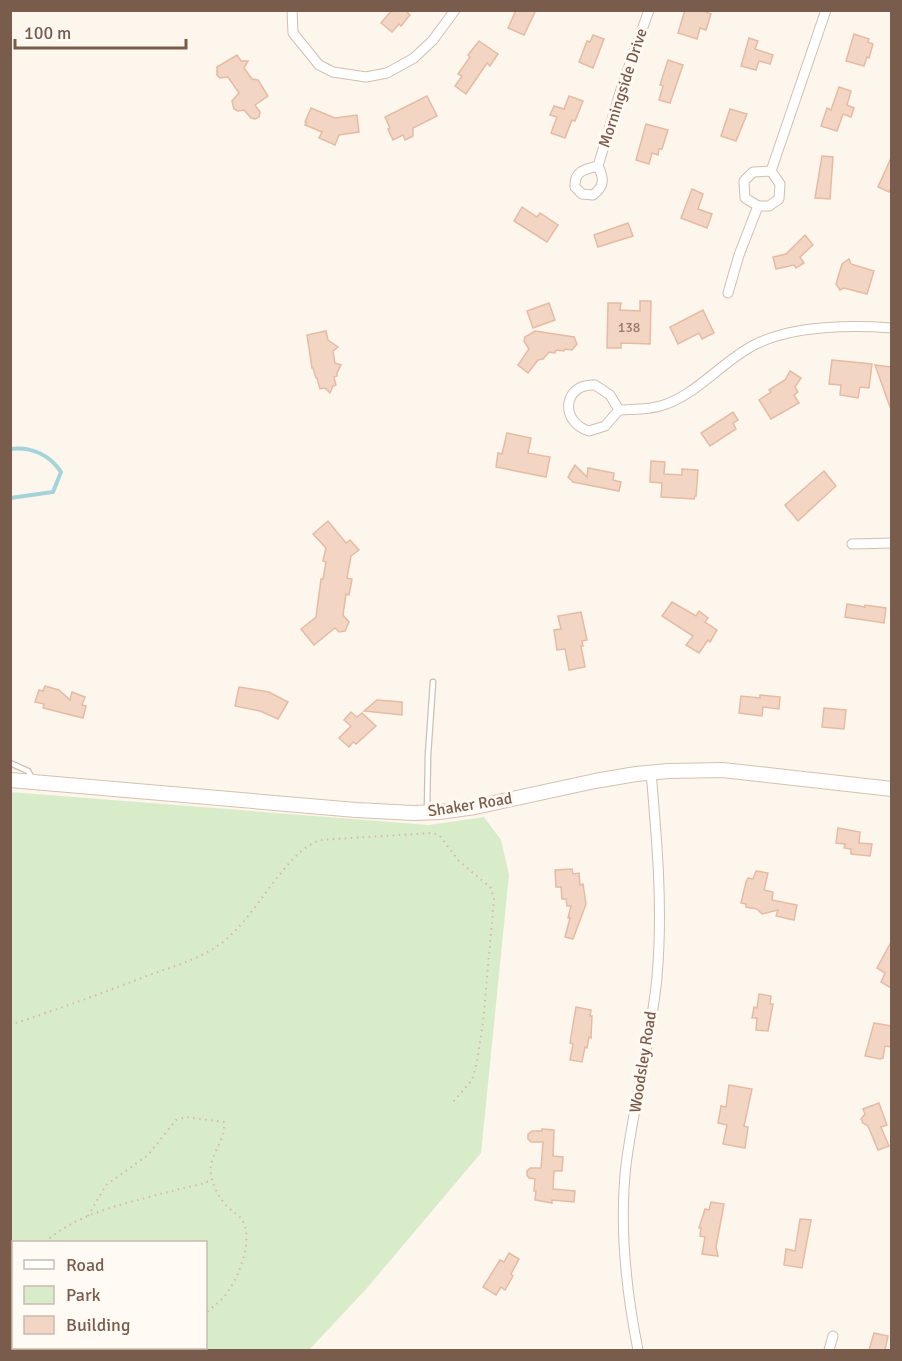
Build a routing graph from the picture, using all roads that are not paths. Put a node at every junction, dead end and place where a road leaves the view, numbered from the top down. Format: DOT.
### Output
graph roads {
  1 [pos="292,10"];
  2 [pos="455,10"];
  3 [pos="648,10"];
  4 [pos="826,10"];
  5 [pos="598,166"];
  6 [pos="771,171"];
  7 [pos="758,206"];
  8 [pos="728,293"];
  9 [pos="891,328"];
  10 [pos="619,410"];
  11 [pos="891,543"];
  12 [pos="852,544"];
  13 [pos="433,682"];
  14 [pos="10,763"];
  15 [pos="651,772"];
  16 [pos="10,780"];
  17 [pos="34,782"];
  18 [pos="891,789"];
  19 [pos="427,813"];
  20 [pos="833,1336"];
  21 [pos="638,1350"];
  22 [pos="829,1350"];
  1 -- 2 [label="street"];
  3 -- 5 [label="street, Morningside Drive"];
  4 -- 6 [label="street"];
  6 -- 7 [label="street"];
  6 -- 7 [label="street"];
  7 -- 8 [label="street"];
  9 -- 10 [label="street"];
  10 -- 10 [label="street"];
  11 -- 12 [label="street"];
  13 -- 19 [label="lane"];
  14 -- 17 [label="lane"];
  15 -- 18 [label="main road, Shaker Road"];
  15 -- 19 [label="main road, Shaker Road"];
  15 -- 21 [label="street, Woodsley Road"];
  16 -- 17 [label="main road, Shaker Road"];
  17 -- 19 [label="main road, Shaker Road"];
  20 -- 22 [label="street"];
}
